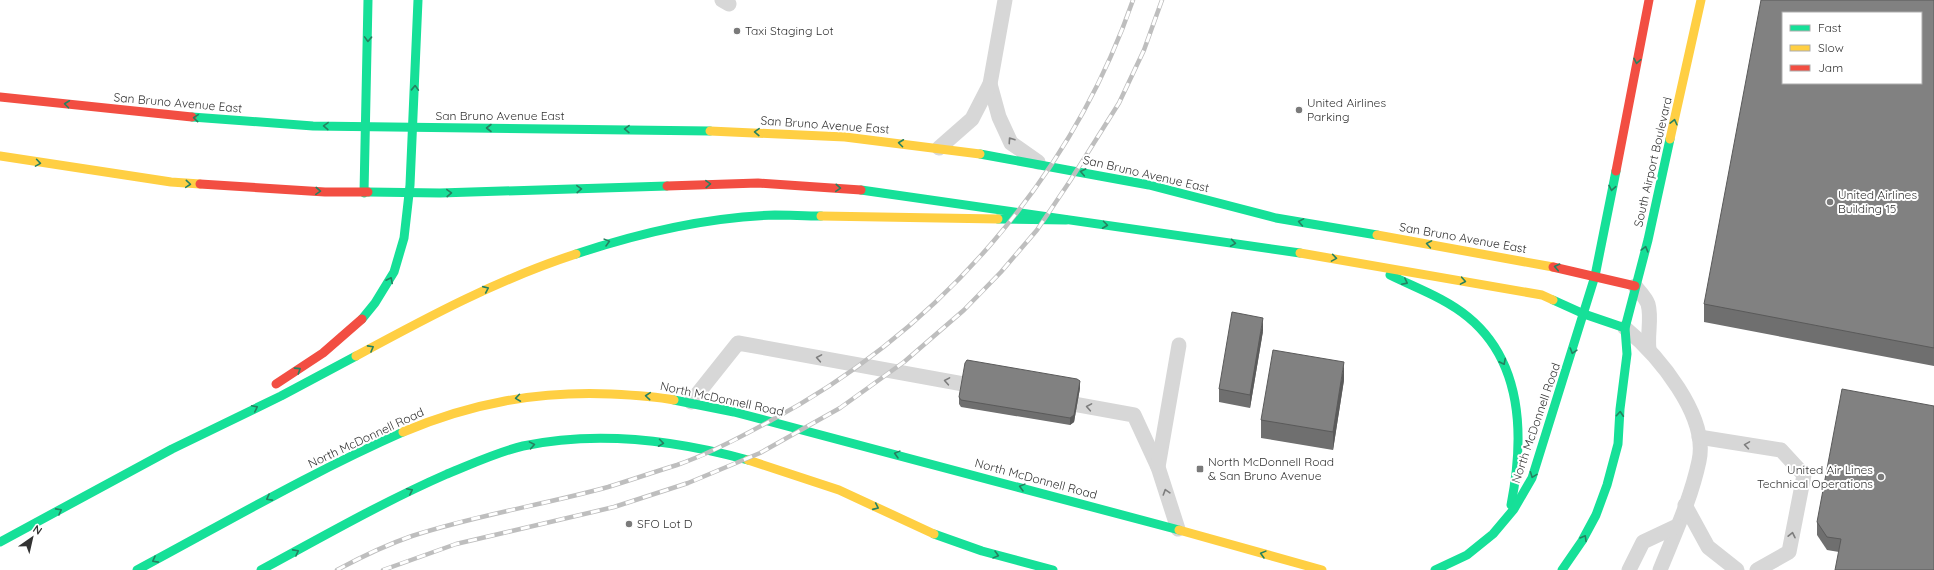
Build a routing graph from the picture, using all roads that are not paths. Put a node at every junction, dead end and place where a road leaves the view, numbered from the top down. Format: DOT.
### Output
graph roads {
  1 [pos="368,0"];
  2 [pos="418,0"];
  3 [pos="1006,0"];
  4 [pos="1649,0"];
  5 [pos="1701,0"];
  6 [pos="990,84"];
  7 [pos="0,97"];
  8 [pos="365,127"];
  9 [pos="414,127"];
  10 [pos="940,148"];
  11 [pos="0,156"];
  12 [pos="1040,164"];
  13 [pos="364,193"];
  14 [pos="410,193"];
  15 [pos="1066,220"];
  16 [pos="1370,264"];
  17 [pos="1595,276"];
  18 [pos="1635,286"];
  19 [pos="1584,314"];
  20 [pos="1625,328"];
  21 [pos="1179,345"];
  22 [pos="1649,349"];
  23 [pos="267,390"];
  24 [pos="995,390"];
  25 [pos="1041,398"];
  26 [pos="248,402"];
  27 [pos="690,402"];
  28 [pos="1699,437"];
  29 [pos="170,450"];
  30 [pos="1158,467"];
  31 [pos="1685,505"];
  32 [pos="1507,520"];
  33 [pos="1677,526"];
  34 [pos="1178,529"];
  35 [pos="0,542"];
  36 [pos="137,570"];
  37 [pos="261,570"];
  38 [pos="1053,570"];
  39 [pos="1322,570"];
  40 [pos="1435,570"];
  41 [pos="1562,570"];
  42 [pos="1629,570"];
  43 [pos="1660,570"];
  44 [pos="1737,570"];
  45 [pos="1757,570"];
  1 -- 8 [label="main road, one-way"];
  9 -- 2 [label="main road, one-way"];
  3 -- 6 [label="lane"];
  4 -- 17 [label="main road, one-way"];
  18 -- 5 [label="main road, South Airport Boulevard, one-way"];
  6 -- 10 [label="lane"];
  12 -- 6 [label="lane, one-way"];
  8 -- 7 [label="main road, San Bruno Avenue East, one-way"];
  8 -- 9 [label="main road, San Bruno Avenue East"];
  8 -- 13 [label="main road"];
  10 -- 9 [label="main road, San Bruno Avenue East, one-way"];
  9 -- 14 [label="main road"];
  10 -- 12 [label="main road, San Bruno Avenue East"];
  11 -- 13 [label="main road, one-way"];
  17 -- 12 [label="main road, San Bruno Avenue East, one-way"];
  13 -- 14 [label="main road"];
  14 -- 15 [label="main road, one-way"];
  23 -- 14 [label="main road, one-way"];
  15 -- 16 [label="main road, one-way"];
  29 -- 15 [label="main road, one-way"];
  16 -- 19 [label="main road, one-way"];
  16 -- 32 [label="main road, one-way"];
  17 -- 18 [label="main road, San Bruno Avenue East"];
  17 -- 19 [label="main road"];
  18 -- 20 [label="main road, South Airport Boulevard"];
  18 -- 22 [label="lane"];
  19 -- 20 [label="main road"];
  19 -- 32 [label="main road, North McDonnell Road, one-way"];
  20 -- 22 [label="lane"];
  41 -- 20 [label="main road, one-way"];
  21 -- 30 [label="lane"];
  22 -- 28 [label="lane"];
  24 -- 27 [label="lane, one-way"];
  30 -- 25 [label="lane, one-way"];
  26 -- 29 [label="main road"];
  34 -- 27 [label="main road, North McDonnell Road, one-way"];
  27 -- 36 [label="main road, North McDonnell Road, one-way"];
  28 -- 31 [label="lane"];
  45 -- 28 [label="lane, one-way"];
  35 -- 29 [label="main road, one-way"];
  34 -- 30 [label="lane, one-way"];
  31 -- 33 [label="lane"];
  31 -- 44 [label="lane"];
  32 -- 40 [label="main road, North McDonnell Road"];
  33 -- 42 [label="lane"];
  33 -- 43 [label="lane"];
  39 -- 34 [label="main road, North McDonnell Road, one-way"];
  37 -- 38 [label="main road, one-way"];
}
